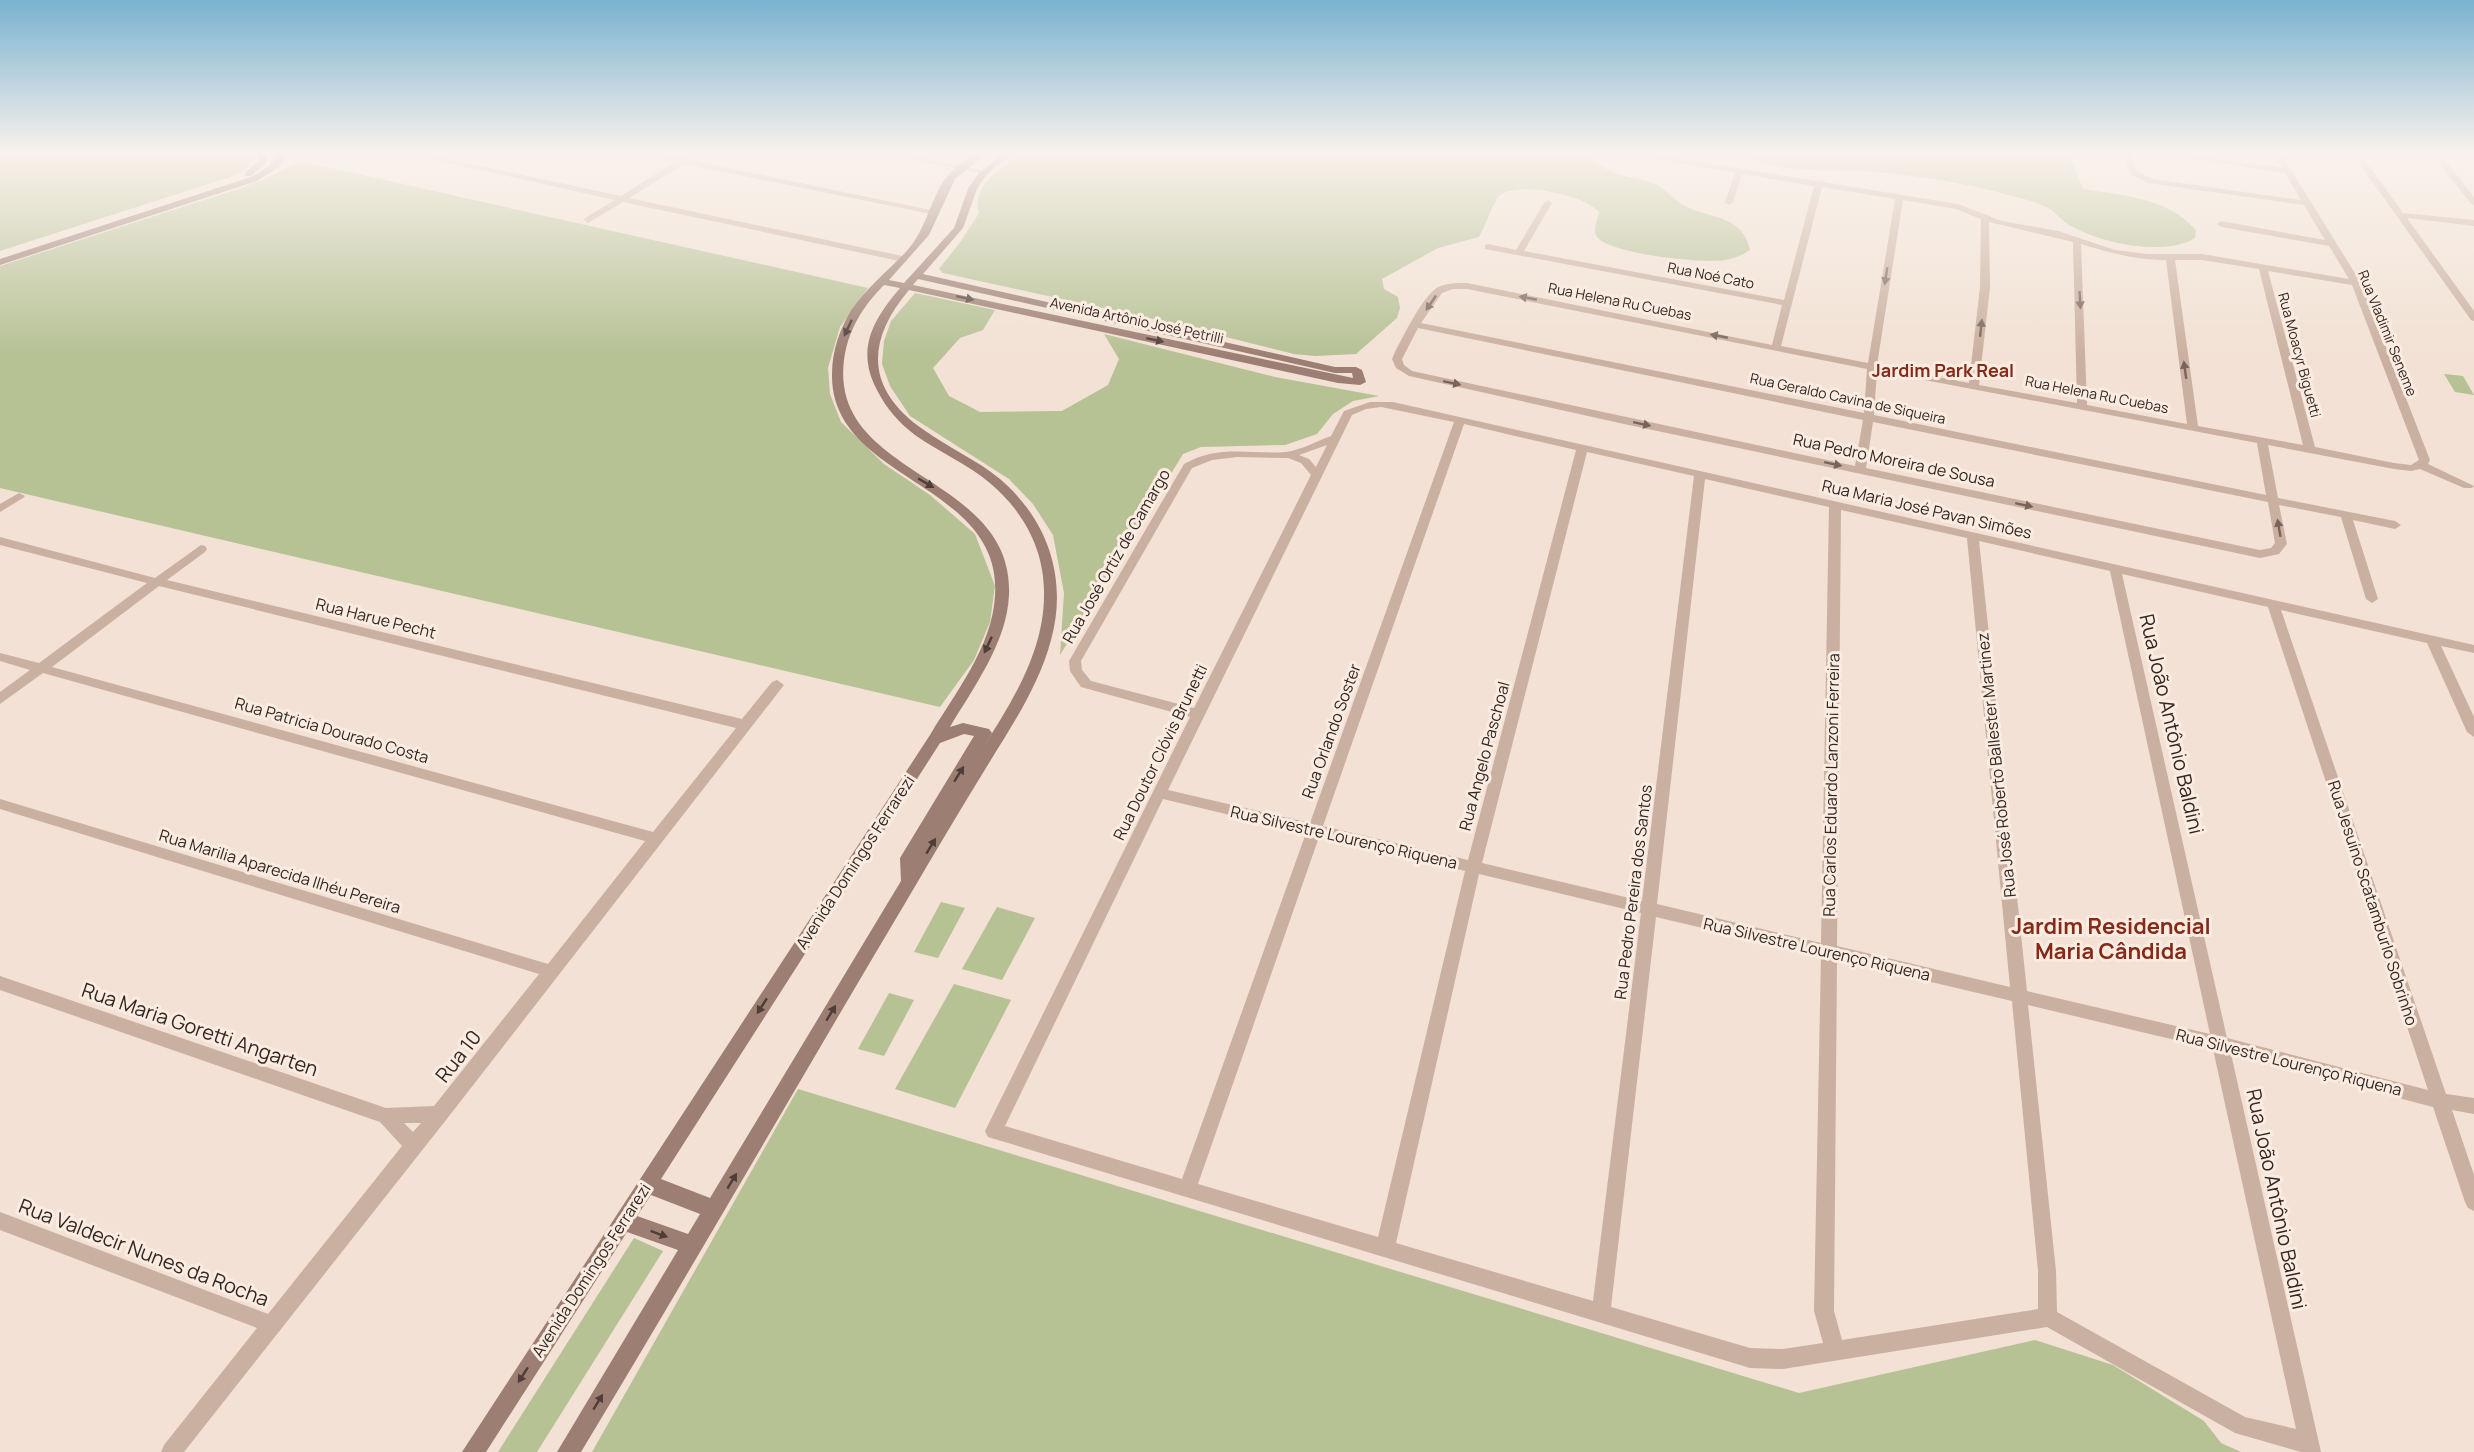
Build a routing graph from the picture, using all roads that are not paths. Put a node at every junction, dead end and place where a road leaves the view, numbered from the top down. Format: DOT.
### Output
graph roads {
  1 [pos="110,220"];
  2 [pos="129,220"];
  3 [pos="723,220"];
  4 [pos="933,220"];
  5 [pos="963,220"];
  6 [pos="1538,220"];
  7 [pos="1809,220"];
  8 [pos="1896,220"];
  9 [pos="1985,220"];
  10 [pos="1990,220"];
  11 [pos="2317,220"];
  12 [pos="2402,220"];
  13 [pos="2439,220"];
  14 [pos="2221,224"];
  15 [pos="2474,224"];
  16 [pos="2077,242"];
  17 [pos="2332,244"];
  18 [pos="1488,247"];
  19 [pos="1518,253"];
  20 [pos="0,256"];
  21 [pos="904,258"];
  22 [pos="2170,258"];
  23 [pos="0,262"];
  24 [pos="2263,268"];
  25 [pos="915,278"];
  26 [pos="881,280"];
  27 [pos="2356,283"];
  28 [pos="1787,303"];
  29 [pos="2474,318"];
  30 [pos="1416,325"];
  31 [pos="1776,348"];
  32 [pos="1872,367"];
  33 [pos="1358,376"];
  34 [pos="1974,386"];
  35 [pos="1373,405"];
  36 [pos="2082,406"];
  37 [pos="1869,417"];
  38 [pos="1460,420"];
  39 [pos="2193,428"];
  40 [pos="1336,438"];
  41 [pos="2262,441"];
  42 [pos="1582,448"];
  43 [pos="2310,450"];
  44 [pos="1289,455"];
  45 [pos="2421,465"];
  46 [pos="1860,470"];
  47 [pos="1317,475"];
  48 [pos="1701,475"];
  49 [pos="2468,486"];
  50 [pos="19,496"];
  51 [pos="2274,501"];
  52 [pos="1835,505"];
  53 [pos="0,509"];
  54 [pos="2346,515"];
  55 [pos="2395,525"];
  56 [pos="1973,536"];
  57 [pos="0,541"];
  58 [pos="201,549"];
  59 [pos="2115,568"];
  60 [pos="157,582"];
  61 [pos="2372,600"];
  62 [pos="2273,604"];
  63 [pos="2432,640"];
  64 [pos="2474,649"];
  65 [pos="0,657"];
  66 [pos="42,668"];
  67 [pos="777,686"];
  68 [pos="0,699"];
  69 [pos="1198,714"];
  70 [pos="745,725"];
  71 [pos="2474,732"];
  72 [pos="991,735"];
  73 [pos="935,738"];
  74 [pos="1159,793"];
  75 [pos="0,804"];
  76 [pos="1315,830"];
  77 [pos="655,838"];
  78 [pos="1473,867"];
  79 [pos="1649,909"];
  80 [pos="1829,951"];
  81 [pos="549,971"];
  82 [pos="0,983"];
  83 [pos="2019,996"];
  84 [pos="2222,1044"];
  85 [pos="2438,1100"];
  86 [pos="2474,1106"];
  87 [pos="440,1114"];
  88 [pos="386,1116"];
  89 [pos="414,1146"];
  90 [pos="648,1184"];
  91 [pos="1187,1189"];
  92 [pos="2474,1202"];
  93 [pos="715,1210"];
  94 [pos="0,1221"];
  95 [pos="624,1221"];
  96 [pos="694,1246"];
  97 [pos="1384,1248"];
  98 [pos="1601,1313"];
  99 [pos="2048,1317"];
  100 [pos="273,1325"];
  101 [pos="1835,1351"];
  102 [pos="2310,1447"];
  103 [pos="171,1452"];
  104 [pos="473,1452"];
  105 [pos="568,1452"];
  1 -- 20 [label="main road"];
  2 -- 23 [label="main road"];
  3 -- 21 [label="street"];
  4 -- 21 [label="main road, Avenida Domingos Ferrarezi"];
  5 -- 25 [label="main road"];
  6 -- 19 [label="street"];
  7 -- 28 [label="street"];
  8 -- 32 [label="street, one-way"];
  34 -- 9 [label="street, one-way"];
  10 -- 16 [label="street"];
  11 -- 17 [label="street, Rua Vladimir Seneme"];
  12 -- 29 [label="street"];
  13 -- 15 [label="street"];
  14 -- 17 [label="street"];
  16 -- 22 [label="street"];
  16 -- 36 [label="street, one-way"];
  17 -- 27 [label="street, Rua Vladimir Seneme"];
  18 -- 19 [label="street, Rua Noé Cato"];
  19 -- 28 [label="street, Rua Noé Cato"];
  21 -- 25 [label="main road"];
  21 -- 26 [label="main road, Avenida Domingos Ferrarezi"];
  22 -- 24 [label="street"];
  39 -- 22 [label="street, one-way"];
  24 -- 27 [label="street"];
  24 -- 43 [label="street, Rua Moacyr Biguetti"];
  25 -- 26 [label="main road, Avenida Artônio José Petrilli"];
  25 -- 33 [label="main road, Avenida Artônio José Petrilli"];
  25 -- 72 [label="main road"];
  26 -- 73 [label="main road, Avenida Domingos Ferrarezi, one-way"];
  27 -- 45 [label="street, Rua Vladimir Seneme"];
  28 -- 31 [label="street"];
  31 -- 30 [label="street, Rua Helena Ru Cuebas, one-way"];
  30 -- 37 [label="street, Rua Geraldo Cavina de Siqueira"];
  30 -- 46 [label="street, Rua Pedro Moreira de Sousa, one-way"];
  31 -- 32 [label="street, Rua Helena Ru Cuebas"];
  32 -- 34 [label="street, Rua Helena Ru Cuebas"];
  32 -- 37 [label="street"];
  34 -- 36 [label="street, Rua Helena Ru Cuebas"];
  35 -- 38 [label="street, Rua Maria José Pavan Simões"];
  35 -- 40 [label="street, Rua Doutor Clóvis Brunetti"];
  36 -- 39 [label="street, Rua Helena Ru Cuebas"];
  37 -- 46 [label="street"];
  37 -- 51 [label="street, Rua Geraldo Cavina de Siqueira"];
  38 -- 42 [label="street, Rua Maria José Pavan Simões"];
  38 -- 76 [label="street, Rua Orlando Soster"];
  39 -- 41 [label="street, Rua Helena Ru Cuebas"];
  40 -- 44 [label="street, Rua José Ortiz de Camargo"];
  40 -- 47 [label="street, Rua Doutor Clóvis Brunetti"];
  41 -- 43 [label="street, Rua Helena Ru Cuebas"];
  41 -- 51 [label="street, Rua Pedro Moreira de Sousa"];
  42 -- 48 [label="street, Rua Maria José Pavan Simões"];
  42 -- 78 [label="street, Rua Angelo Paschoal"];
  43 -- 45 [label="street, Rua Helena Ru Cuebas"];
  44 -- 47 [label="street"];
  44 -- 69 [label="street, Rua José Ortiz de Camargo"];
  45 -- 49 [label="street"];
  46 -- 51 [label="street, Rua Pedro Moreira de Sousa, one-way"];
  47 -- 69 [label="street, Rua Doutor Clóvis Brunetti"];
  48 -- 52 [label="street, Rua Maria José Pavan Simões"];
  48 -- 79 [label="street, Rua Pedro Pereira dos Santos"];
  50 -- 53 [label="street"];
  51 -- 54 [label="street, Rua Geraldo Cavina de Siqueira"];
  52 -- 56 [label="street, Rua Maria José Pavan Simões"];
  52 -- 80 [label="street, Rua Carlos Eduardo Lanzoni Ferreira"];
  54 -- 55 [label="street, Rua Geraldo Cavina de Siqueira"];
  54 -- 61 [label="street"];
  56 -- 59 [label="street, Rua Maria José Pavan Simões"];
  56 -- 83 [label="street, Rua José Roberto Ballester Martinez"];
  57 -- 60 [label="street, Rua Harue Pecht"];
  58 -- 60 [label="street"];
  59 -- 62 [label="street, Rua Maria José Pavan Simões"];
  59 -- 84 [label="street, Rua João Antônio Baldini"];
  60 -- 66 [label="street"];
  60 -- 70 [label="street, Rua Harue Pecht"];
  62 -- 63 [label="street, Rua Maria José Pavan Simões"];
  62 -- 85 [label="street, Rua Jesuíno Scatamburlo Sobrinho"];
  63 -- 64 [label="street, Rua Maria José Pavan Simões"];
  63 -- 71 [label="street"];
  65 -- 66 [label="street, Rua Patricia Dourado Costa"];
  66 -- 68 [label="street"];
  66 -- 77 [label="street, Rua Patricia Dourado Costa"];
  67 -- 70 [label="street, Rua 10"];
  69 -- 74 [label="street, Rua Doutor Clóvis Brunetti"];
  70 -- 77 [label="street, Rua 10"];
  72 -- 73 [label="main road"];
  93 -- 72 [label="main road, one-way"];
  73 -- 90 [label="main road, Avenida Domingos Ferrarezi, one-way"];
  74 -- 76 [label="street, Rua Silvestre Lourenço Riquena"];
  74 -- 91 [label="street, Rua Doutor Clóvis Brunetti"];
  75 -- 81 [label="street, Rua Marilia Aparecida Ilhéu Pereira"];
  76 -- 78 [label="street, Rua Silvestre Lourenço Riquena"];
  76 -- 91 [label="street, Rua Orlando Soster"];
  77 -- 81 [label="street, Rua 10"];
  78 -- 79 [label="street, Rua Silvestre Lourenço Riquena"];
  78 -- 97 [label="street, Rua Angelo Paschoal"];
  79 -- 80 [label="street, Rua Silvestre Lourenço Riquena"];
  79 -- 98 [label="street, Rua Pedro Pereira dos Santos"];
  80 -- 83 [label="street, Rua Silvestre Lourenço Riquena"];
  80 -- 101 [label="street, Rua Carlos Eduardo Lanzoni Ferreira"];
  81 -- 87 [label="street, Rua 10"];
  82 -- 88 [label="street, Rua Maria Goretti Angarten"];
  83 -- 84 [label="street, Rua Silvestre Lourenço Riquena"];
  83 -- 99 [label="street, Rua José Roberto Ballester Martinez"];
  84 -- 85 [label="street, Rua Silvestre Lourenço Riquena"];
  84 -- 102 [label="street, Rua João Antônio Baldini"];
  85 -- 86 [label="street, Rua Silvestre Lourenço Riquena"];
  85 -- 92 [label="street, Rua Jesuíno Scatamburlo Sobrinho"];
  87 -- 88 [label="street, Rua Maria Goretti Angarten"];
  87 -- 89 [label="street, Rua 10"];
  88 -- 89 [label="street, Rua Maria Goretti Angarten"];
  89 -- 100 [label="street, Rua 10"];
  90 -- 93 [label="main road"];
  90 -- 95 [label="main road, Avenida Domingos Ferrarezi"];
  91 -- 97 [label="street"];
  93 -- 96 [label="main road"];
  94 -- 100 [label="street, Rua Valdecir Nunes da Rocha"];
  95 -- 96 [label="main road, one-way"];
  95 -- 104 [label="main road, Avenida Domingos Ferrarezi, one-way"];
  105 -- 96 [label="main road, one-way"];
  97 -- 98 [label="street"];
  98 -- 101 [label="street"];
  99 -- 101 [label="street"];
  99 -- 102 [label="street"];
  100 -- 103 [label="street, Rua 10"];
}
